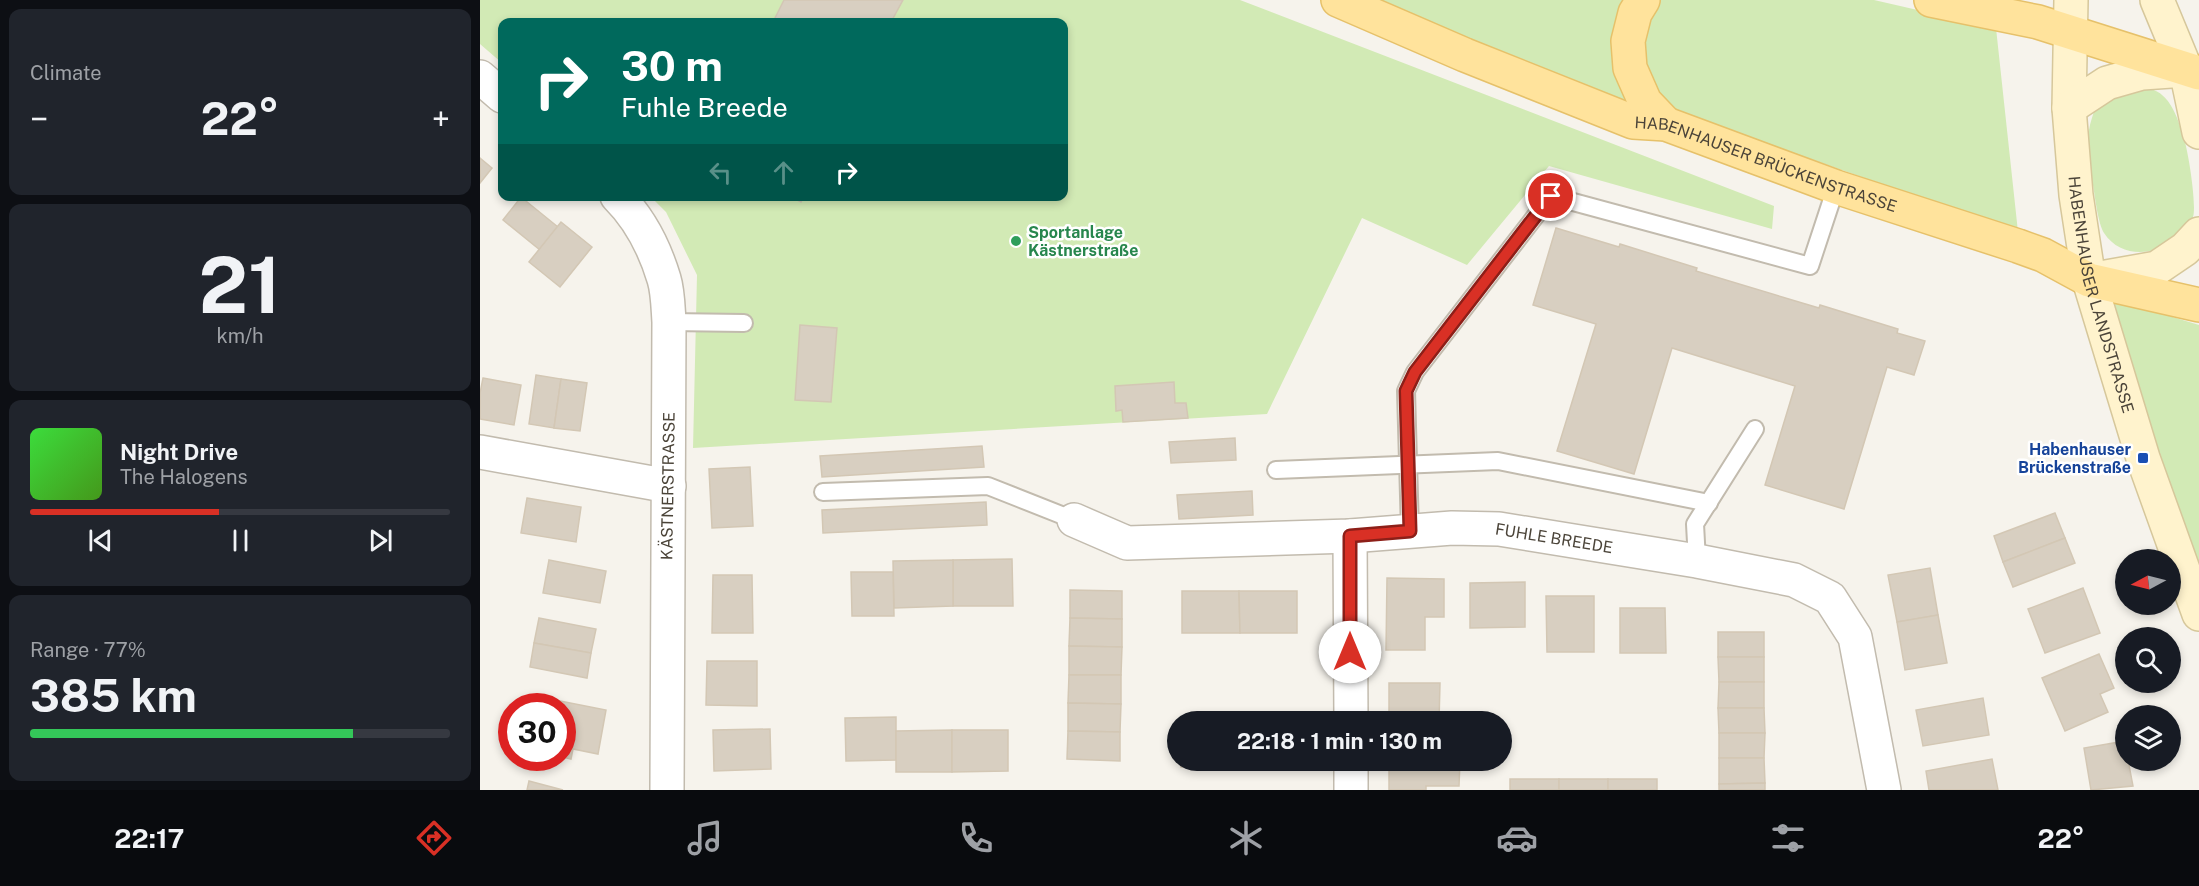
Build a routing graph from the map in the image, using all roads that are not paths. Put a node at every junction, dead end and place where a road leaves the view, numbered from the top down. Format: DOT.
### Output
graph roads {
  1 [pos="1338,0"];
  2 [pos="1643,0"];
  3 [pos="1931,0"];
  4 [pos="2071,0"];
  5 [pos="2157,0"];
  6 [pos="2071,34"];
  7 [pos="2193,72"];
  8 [pos="480,77"];
  9 [pos="498,93"];
  10 [pos="2069,108"];
  11 [pos="1666,124"];
  12 [pos="2199,132"];
  13 [pos="1836,187"];
  14 [pos="622,201"];
  15 [pos="2199,234"];
  16 [pos="2089,280"];
  17 [pos="2199,305"];
  18 [pos="669,322"];
  19 [pos="744,323"];
  20 [pos="1755,429"];
  21 [pos="480,452"];
  22 [pos="1408,464"];
  23 [pos="1275,470"];
  24 [pos="669,486"];
  25 [pos="823,492"];
  26 [pos="1709,503"];
  27 [pos="1074,520"];
  28 [pos="1410,531"];
  29 [pos="1350,536"];
  30 [pos="1697,561"];
  31 [pos="2199,614"];
  32 [pos="1351,711"];
  33 [pos="1351,771"];
  34 [pos="667,790"];
  35 [pos="1351,790"];
  36 [pos="1884,790"];
  1 -- 11 [label="main road, HABENHAUSER BRÜCKENSTRASSE"];
  2 -- 11 [label="main road"];
  3 -- 6 [label="main road"];
  4 -- 6 [label="street, HABENHAUSER LANDSTRASSE"];
  5 -- 7 [label="street"];
  6 -- 7 [label="main road"];
  6 -- 10 [label="street, HABENHAUSER LANDSTRASSE"];
  7 -- 10 [label="street"];
  7 -- 12 [label="street"];
  8 -- 9 [label="street"];
  10 -- 16 [label="street, HABENHAUSER LANDSTRASSE"];
  11 -- 13 [label="main road, HABENHAUSER BRÜCKENSTRASSE"];
  13 -- 16 [label="main road, HABENHAUSER BRÜCKENSTRASSE"];
  13 -- 22 [label="lane"];
  14 -- 18 [label="street, KÄSTNERSTRASSE"];
  15 -- 16 [label="street"];
  16 -- 17 [label="main road, HABENHAUSER BRÜCKENSTRASSE"];
  16 -- 31 [label="street, HABENHAUSER LANDSTRASSE"];
  18 -- 19 [label="lane"];
  18 -- 24 [label="street, KÄSTNERSTRASSE"];
  20 -- 26 [label="lane"];
  21 -- 24 [label="street"];
  22 -- 23 [label="lane"];
  22 -- 26 [label="lane"];
  22 -- 28 [label="lane"];
  24 -- 34 [label="street, KÄSTNERSTRASSE"];
  25 -- 27 [label="lane"];
  26 -- 30 [label="lane"];
  27 -- 29 [label="street, FUHLE BREEDE"];
  28 -- 29 [label="street, FUHLE BREEDE"];
  28 -- 30 [label="street, FUHLE BREEDE"];
  29 -- 32 [label="street"];
  30 -- 36 [label="street, FUHLE BREEDE"];
  33 -- 35 [label="street"];
}
